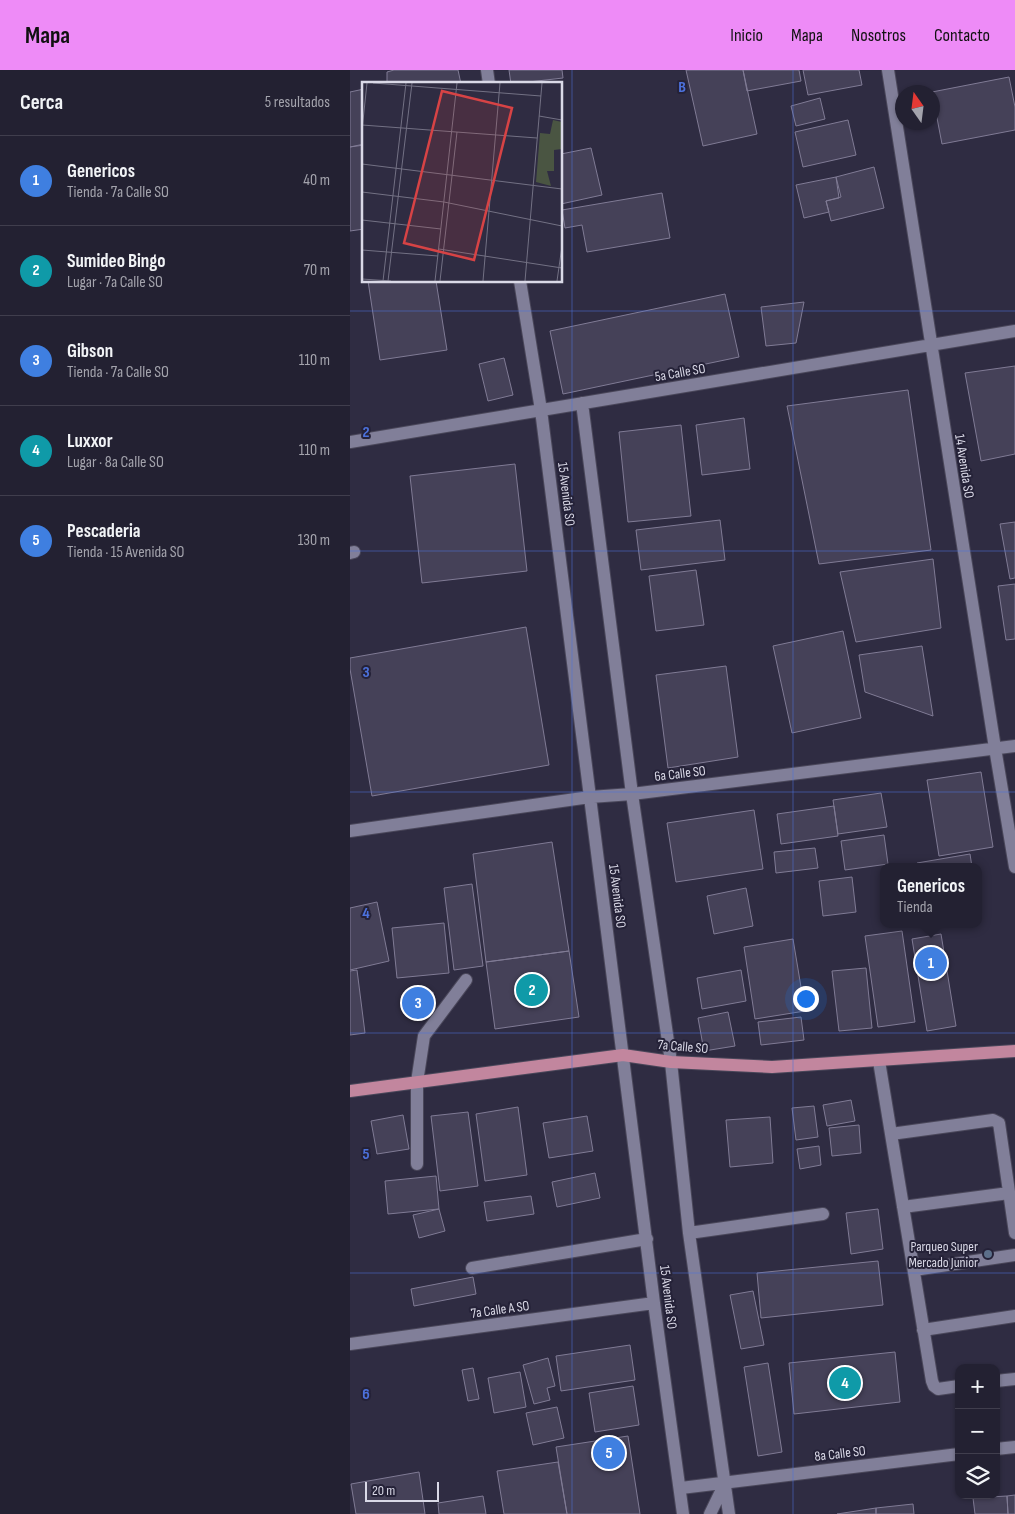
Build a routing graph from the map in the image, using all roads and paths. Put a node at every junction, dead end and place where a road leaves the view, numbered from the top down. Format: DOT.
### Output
graph roads {
  1 [pos="888,70"];
  2 [pos="520,282"];
  3 [pos="1015,331"];
  4 [pos="931,345"];
  5 [pos="582,403"];
  6 [pos="541,410"];
  7 [pos="350,442"];
  8 [pos="1015,746"];
  9 [pos="994,748"];
  10 [pos="632,794"];
  11 [pos="590,797"];
  12 [pos="350,831"];
  13 [pos="1015,867"];
  14 [pos="466,980"];
  15 [pos="1015,1051"];
  16 [pos="623,1055"];
  17 [pos="879,1060"];
  18 [pos="671,1062"];
  19 [pos="417,1082"];
  20 [pos="350,1090"];
  21 [pos="891,1134"];
  22 [pos="417,1164"];
  23 [pos="1009,1193"];
  24 [pos="903,1207"];
  25 [pos="823,1214"];
  26 [pos="689,1233"];
  27 [pos="1015,1233"];
  28 [pos="646,1239"];
  29 [pos="1015,1255"];
  30 [pos="472,1268"];
  31 [pos="914,1270"];
  32 [pos="654,1303"];
  33 [pos="1015,1316"];
  34 [pos="923,1330"];
  35 [pos="350,1344"];
  36 [pos="1015,1379"];
  37 [pos="1000,1381"];
  38 [pos="955,1387"];
  39 [pos="1015,1447"];
  40 [pos="1000,1449"];
  41 [pos="955,1454"];
  42 [pos="725,1483"];
  43 [pos="680,1488"];
  44 [pos="683,1514"];
  45 [pos="710,1514"];
  46 [pos="728,1514"];
  1 -- 4 [label="street, 14 Avenida SO"];
  2 -- 6 [label="street, 15 Avenida SO"];
  3 -- 4 [label="street, 5a Calle SO"];
  4 -- 5 [label="street, 5a Calle SO"];
  4 -- 9 [label="street, 14 Avenida SO"];
  5 -- 6 [label="street, 5a Calle SO"];
  5 -- 10 [label="street, 15 Avenida SO"];
  6 -- 7 [label="street, 5a Calle SO"];
  6 -- 11 [label="street, 15 Avenida SO"];
  8 -- 9 [label="street, 6a Calle SO"];
  9 -- 10 [label="street, 6a Calle SO"];
  9 -- 13 [label="street, 14 Avenida SO"];
  10 -- 11 [label="street, 6a Calle SO"];
  10 -- 18 [label="street, 15 Avenida SO"];
  11 -- 12 [label="street, 6a Calle SO"];
  11 -- 16 [label="street, 15 Avenida SO"];
  14 -- 19 [label="street"];
  15 -- 17 [label="main road, 7a Calle SO"];
  16 -- 18 [label="main road, 7a Calle SO"];
  16 -- 19 [label="main road, 7a Calle SO"];
  16 -- 28 [label="street, 15 Avenida SO"];
  17 -- 18 [label="main road, 7a Calle SO"];
  17 -- 21 [label="street"];
  18 -- 26 [label="street, 15 Avenida SO"];
  19 -- 20 [label="main road, 7a Calle SO"];
  19 -- 22 [label="street"];
  21 -- 23 [label="street"];
  21 -- 24 [label="street"];
  23 -- 24 [label="street"];
  23 -- 27 [label="street"];
  24 -- 31 [label="street"];
  25 -- 26 [label="street"];
  26 -- 42 [label="street, 15 Avenida SO"];
  28 -- 30 [label="street"];
  28 -- 32 [label="street, 15 Avenida SO"];
  29 -- 31 [label="street"];
  31 -- 34 [label="street"];
  32 -- 35 [label="street, 7a Calle A SO"];
  32 -- 43 [label="street, 15 Avenida SO"];
  33 -- 34 [label="street"];
  34 -- 38 [label="street"];
  36 -- 37 [label="street"];
  39 -- 40 [label="street"];
  41 -- 42 [label="street, 8a Calle SO"];
  42 -- 43 [label="street, 8a Calle SO"];
  42 -- 45 [label="street"];
  42 -- 46 [label="street, 15 Avenida SO"];
  43 -- 44 [label="street, 15 Avenida SO"];
}
